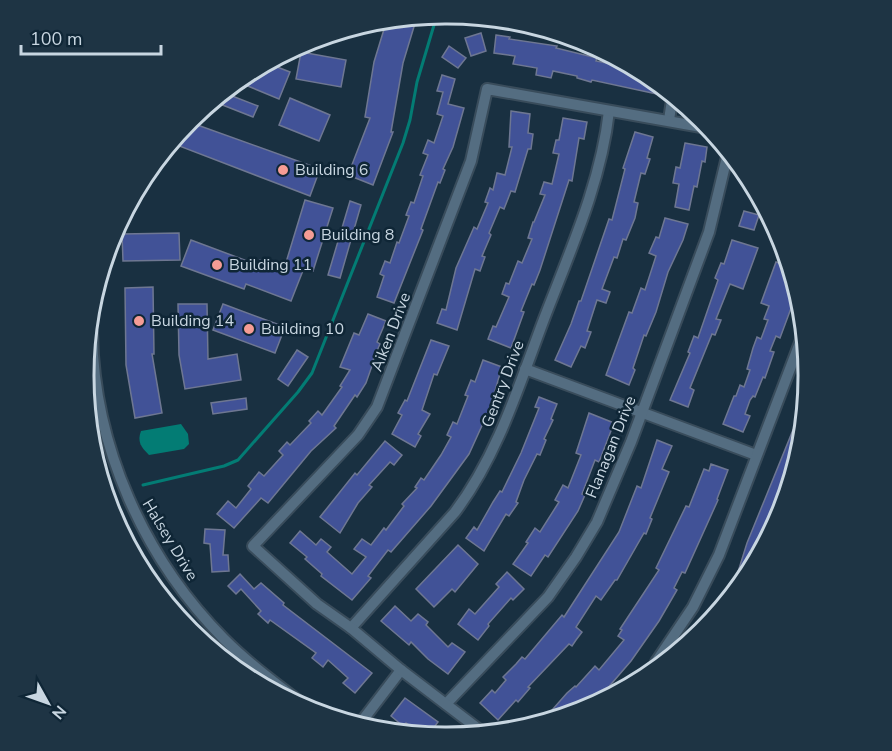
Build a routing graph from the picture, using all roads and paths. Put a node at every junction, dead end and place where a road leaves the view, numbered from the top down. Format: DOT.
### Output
graph roads {
  1 [pos="671,106"];
  2 [pos="609,111"];
  3 [pos="669,120"];
  4 [pos="693,125"];
  5 [pos="726,163"];
  6 [pos="797,351"];
  7 [pos="95,355"];
  8 [pos="525,369"];
  9 [pos="642,411"];
  10 [pos="756,455"];
  11 [pos="351,628"];
  12 [pos="663,652"];
  13 [pos="401,670"];
  14 [pos="277,684"];
  15 [pos="446,704"];
  16 [pos="365,717"];
  17 [pos="474,726"];
  1 -- 3 [label="street"];
  2 -- 3 [label="street"];
  2 -- 8 [label="street, Gentry Drive"];
  2 -- 11 [label="street, Aiken Drive"];
  3 -- 4 [label="street"];
  5 -- 9 [label="street, Flanagan Drive"];
  6 -- 10 [label="street"];
  7 -- 14 [label="street, Halsey Drive"];
  8 -- 9 [label="street"];
  8 -- 11 [label="street, Gentry Drive"];
  9 -- 10 [label="street"];
  9 -- 15 [label="street, Flanagan Drive"];
  10 -- 12 [label="street"];
  11 -- 13 [label="street"];
  13 -- 15 [label="street"];
  13 -- 16 [label="street"];
  15 -- 17 [label="street"];
}
